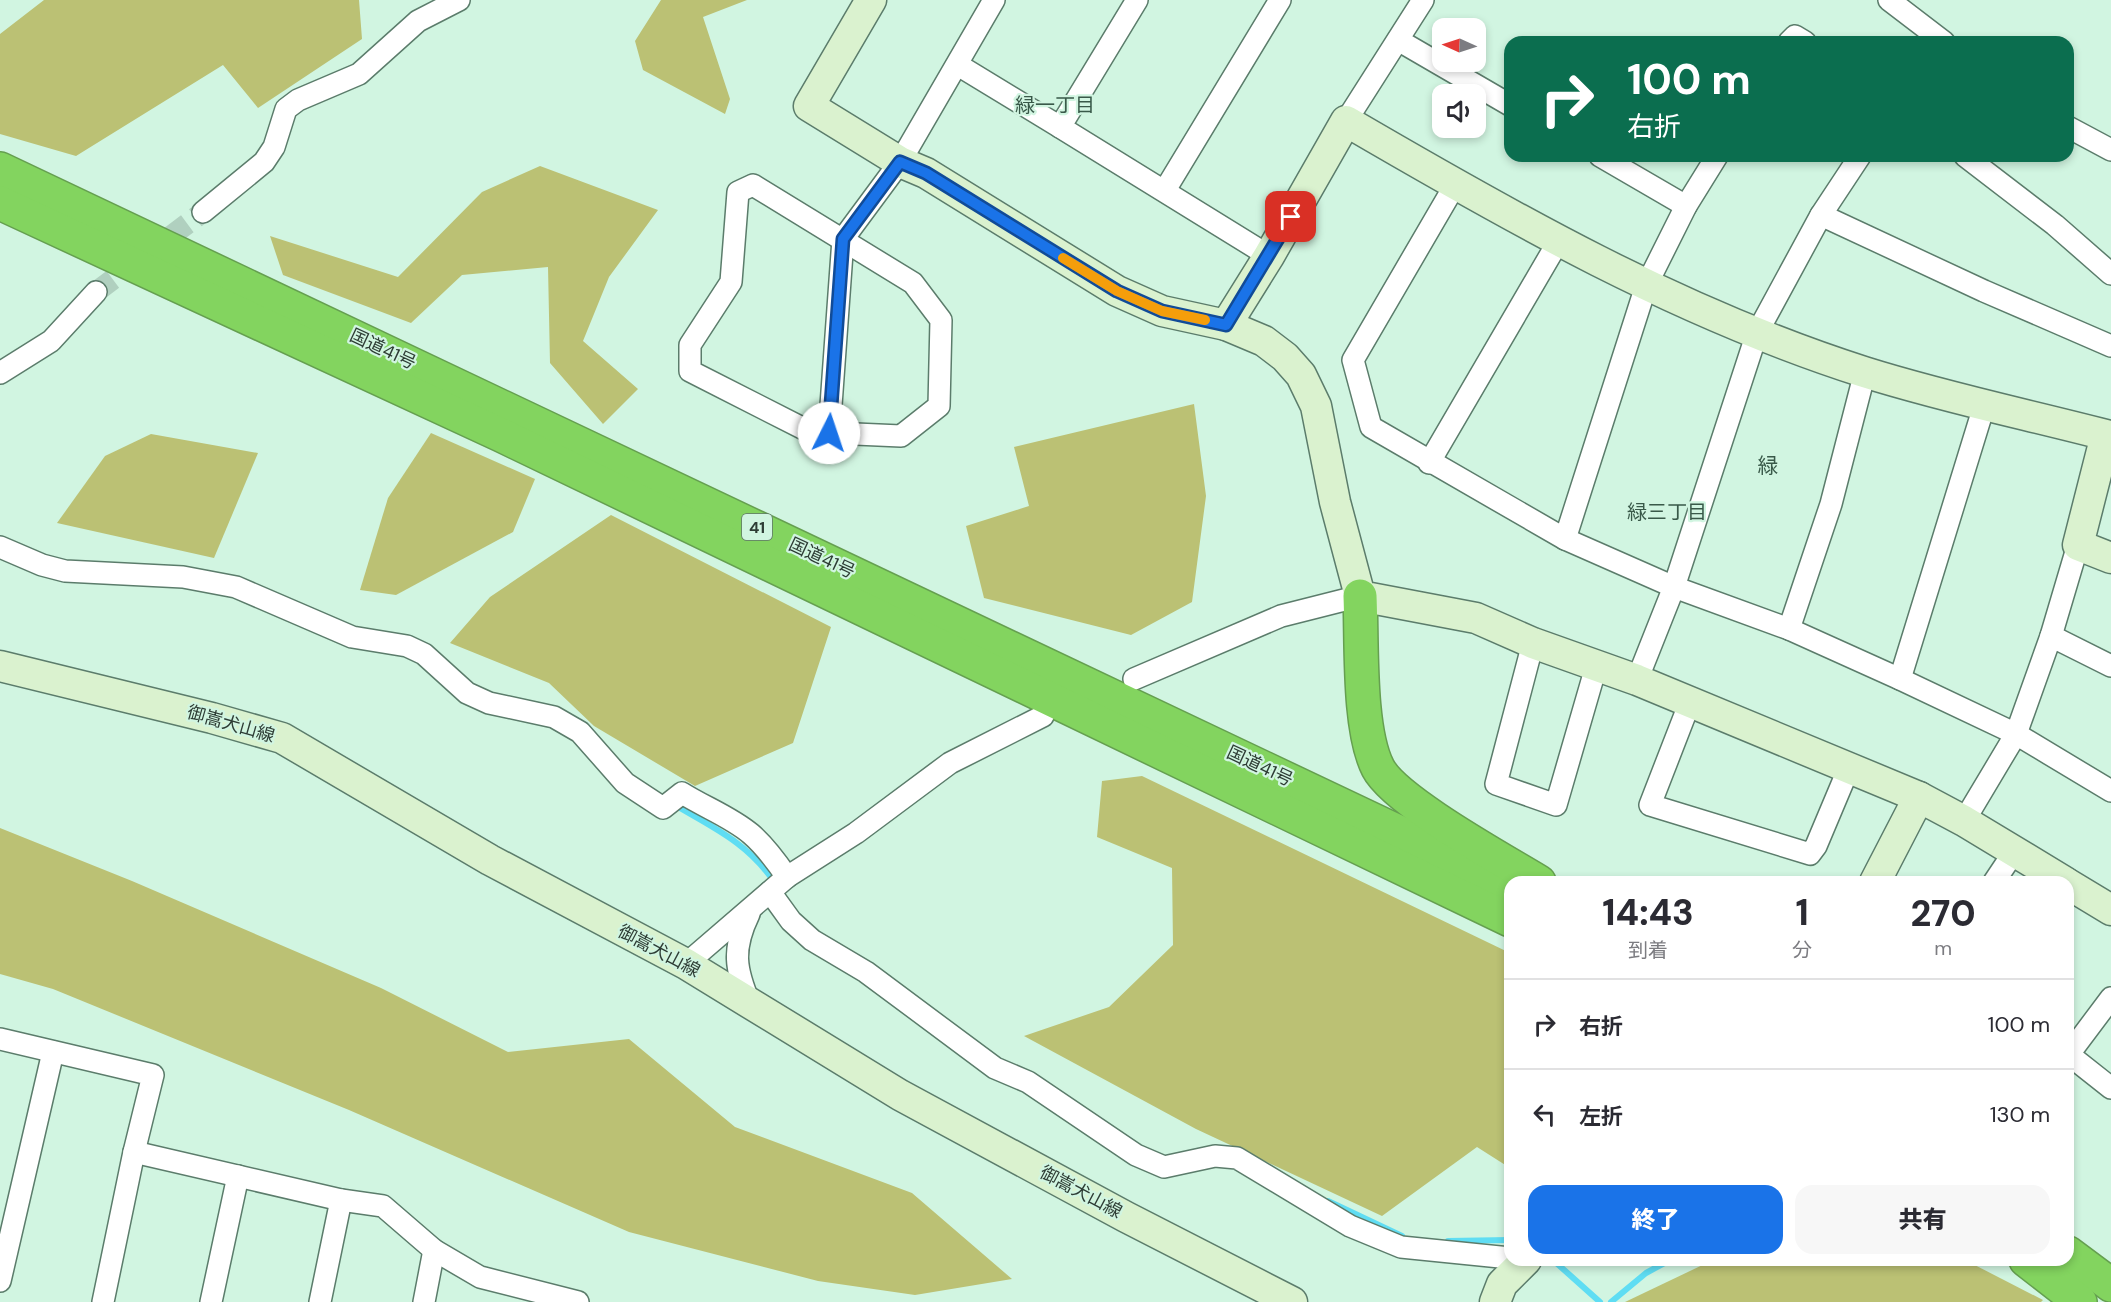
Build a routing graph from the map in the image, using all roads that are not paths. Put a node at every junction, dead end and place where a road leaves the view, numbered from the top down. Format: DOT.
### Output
graph roads {
  1 [pos="459,0"];
  2 [pos="871,0"];
  3 [pos="994,0"];
  4 [pos="1137,0"];
  5 [pos="1280,0"];
  6 [pos="1423,0"];
  7 [pos="1889,0"];
  8 [pos="1936,36"];
  9 [pos="1398,40"];
  10 [pos="958,65"];
  11 [pos="1504,102"];
  12 [pos="1346,121"];
  13 [pos="1060,127"];
  14 [pos="2074,130"];
  15 [pos="0,148"];
  16 [pos="2111,150"];
  17 [pos="900,162"];
  18 [pos="1610,162"];
  19 [pos="1713,162"];
  20 [pos="1856,162"];
  21 [pos="1973,162"];
  22 [pos="0,169"];
  23 [pos="1455,185"];
  24 [pos="1165,190"];
  25 [pos="0,203"];
  26 [pos="1686,206"];
  27 [pos="203,212"];
  28 [pos="1821,215"];
  29 [pos="0,220"];
  30 [pos="843,239"];
  31 [pos="1558,242"];
  32 [pos="1269,256"];
  33 [pos="124,261"];
  34 [pos="2111,274"];
  35 [pos="1646,286"];
  36 [pos="96,292"];
  37 [pos="284,302"];
  38 [pos="1226,325"];
  39 [pos="1757,333"];
  40 [pos="2111,346"];
  41 [pos="1865,372"];
  42 [pos="0,373"];
  43 [pos="1985,403"];
  44 [pos="2108,426"];
  45 [pos="829,433"];
  46 [pos="1429,463"];
  47 [pos="1565,539"];
  48 [pos="2078,545"];
  49 [pos="0,547"];
  50 [pos="2111,558"];
  51 [pos="1674,587"];
  52 [pos="1360,596"];
  53 [pos="1789,629"];
  54 [pos="2051,636"];
  55 [pos="1533,643"];
  56 [pos="0,666"];
  57 [pos="2111,666"];
  58 [pos="1596,667"];
  59 [pos="1134,679"];
  60 [pos="1900,679"];
  61 [pos="1637,680"];
  62 [pos="1690,702"];
  63 [pos="1043,716"];
  64 [pos="2016,734"];
  65 [pos="1848,770"];
  66 [pos="2111,791"];
  67 [pos="1919,797"];
  68 [pos="1964,820"];
  69 [pos="2014,852"];
  70 [pos="1529,876"];
  71 [pos="1878,876"];
  72 [pos="1998,876"];
  73 [pos="2055,876"];
  74 [pos="787,877"];
  75 [pos="1504,886"];
  76 [pos="2074,888"];
  77 [pos="770,892"];
  78 [pos="752,908"];
  79 [pos="2111,910"];
  80 [pos="1504,917"];
  81 [pos="686,964"];
  82 [pos="2111,998"];
  83 [pos="750,1004"];
  84 [pos="0,1039"];
  85 [pos="2074,1047"];
  86 [pos="53,1052"];
  87 [pos="2074,1058"];
  88 [pos="2111,1088"];
  89 [pos="134,1152"];
  90 [pos="238,1176"];
  91 [pos="341,1200"];
  92 [pos="434,1250"];
  93 [pos="2074,1257"];
  94 [pos="1504,1258"];
  95 [pos="1516,1266"];
  96 [pos="2034,1266"];
  97 [pos="0,1281"];
  98 [pos="2111,1285"];
  99 [pos="530,1297"];
  100 [pos="104,1302"];
  101 [pos="211,1302"];
  102 [pos="320,1302"];
  103 [pos="424,1302"];
  104 [pos="578,1302"];
  105 [pos="1292,1302"];
  106 [pos="1495,1302"];
  107 [pos="2080,1302"];
  1 -- 27 [label="street"];
  2 -- 17 [label="street"];
  3 -- 10 [label="street"];
  4 -- 13 [label="street"];
  5 -- 24 [label="street"];
  6 -- 9 [label="street"];
  7 -- 8 [label="street"];
  9 -- 11 [label="street"];
  9 -- 12 [label="street"];
  10 -- 13 [label="street"];
  10 -- 17 [label="street"];
  12 -- 23 [label="street"];
  12 -- 32 [label="street"];
  13 -- 24 [label="street"];
  14 -- 16 [label="street"];
  15 -- 37 [label="highway"];
  17 -- 30 [label="street"];
  17 -- 38 [label="street"];
  18 -- 26 [label="street"];
  19 -- 26 [label="street"];
  20 -- 28 [label="street"];
  21 -- 34 [label="street"];
  22 -- 37 [label="highway, 国道41号 / 41"];
  23 -- 31 [label="street"];
  23 -- 46 [label="street"];
  24 -- 32 [label="street"];
  25 -- 33 [label="highway, 国道41号 / 41"];
  26 -- 35 [label="street"];
  28 -- 39 [label="street"];
  28 -- 40 [label="street"];
  29 -- 33 [label="highway"];
  30 -- 45 [label="street"];
  30 -- 45 [label="street"];
  30 -- 45 [label="street"];
  31 -- 35 [label="street"];
  31 -- 46 [label="street"];
  32 -- 38 [label="street"];
  33 -- 80 [label="highway, 国道41号 / 41"];
  35 -- 39 [label="street"];
  35 -- 47 [label="street"];
  36 -- 42 [label="street"];
  37 -- 75 [label="highway, 国道41号 / 41"];
  38 -- 52 [label="street"];
  39 -- 41 [label="street"];
  39 -- 51 [label="street"];
  41 -- 43 [label="street"];
  41 -- 53 [label="street"];
  43 -- 44 [label="street"];
  43 -- 60 [label="street"];
  44 -- 48 [label="street"];
  46 -- 47 [label="street"];
  47 -- 51 [label="street"];
  48 -- 50 [label="street"];
  48 -- 54 [label="street"];
  49 -- 74 [label="street"];
  51 -- 53 [label="street"];
  51 -- 61 [label="street"];
  52 -- 55 [label="street"];
  52 -- 59 [label="street"];
  52 -- 70 [label="highway"];
  53 -- 60 [label="street"];
  54 -- 57 [label="street"];
  54 -- 64 [label="street"];
  55 -- 58 [label="street"];
  55 -- 58 [label="street"];
  56 -- 81 [label="street, 御嵩犬山線"];
  58 -- 61 [label="street"];
  60 -- 64 [label="street"];
  61 -- 62 [label="street"];
  62 -- 65 [label="street"];
  62 -- 65 [label="street"];
  63 -- 74 [label="street"];
  64 -- 66 [label="street"];
  64 -- 68 [label="street"];
  65 -- 67 [label="street"];
  67 -- 68 [label="street"];
  67 -- 71 [label="street"];
  68 -- 69 [label="street"];
  69 -- 72 [label="street"];
  69 -- 73 [label="street"];
  74 -- 77 [label="street"];
  76 -- 79 [label="street"];
  77 -- 78 [label="street"];
  77 -- 94 [label="street"];
  78 -- 81 [label="street"];
  78 -- 83 [label="street"];
  81 -- 83 [label="street, 御嵩犬山線"];
  82 -- 85 [label="street"];
  83 -- 105 [label="street, 御嵩犬山線"];
  84 -- 86 [label="street"];
  86 -- 89 [label="street"];
  86 -- 97 [label="street"];
  87 -- 88 [label="street"];
  89 -- 90 [label="street"];
  89 -- 100 [label="street"];
  90 -- 91 [label="street"];
  90 -- 101 [label="street"];
  91 -- 92 [label="street"];
  91 -- 102 [label="street"];
  92 -- 99 [label="street"];
  92 -- 103 [label="street"];
  93 -- 98 [label="highway"];
  95 -- 106 [label="street"];
  96 -- 107 [label="highway"];
  99 -- 104 [label="street"];
}
